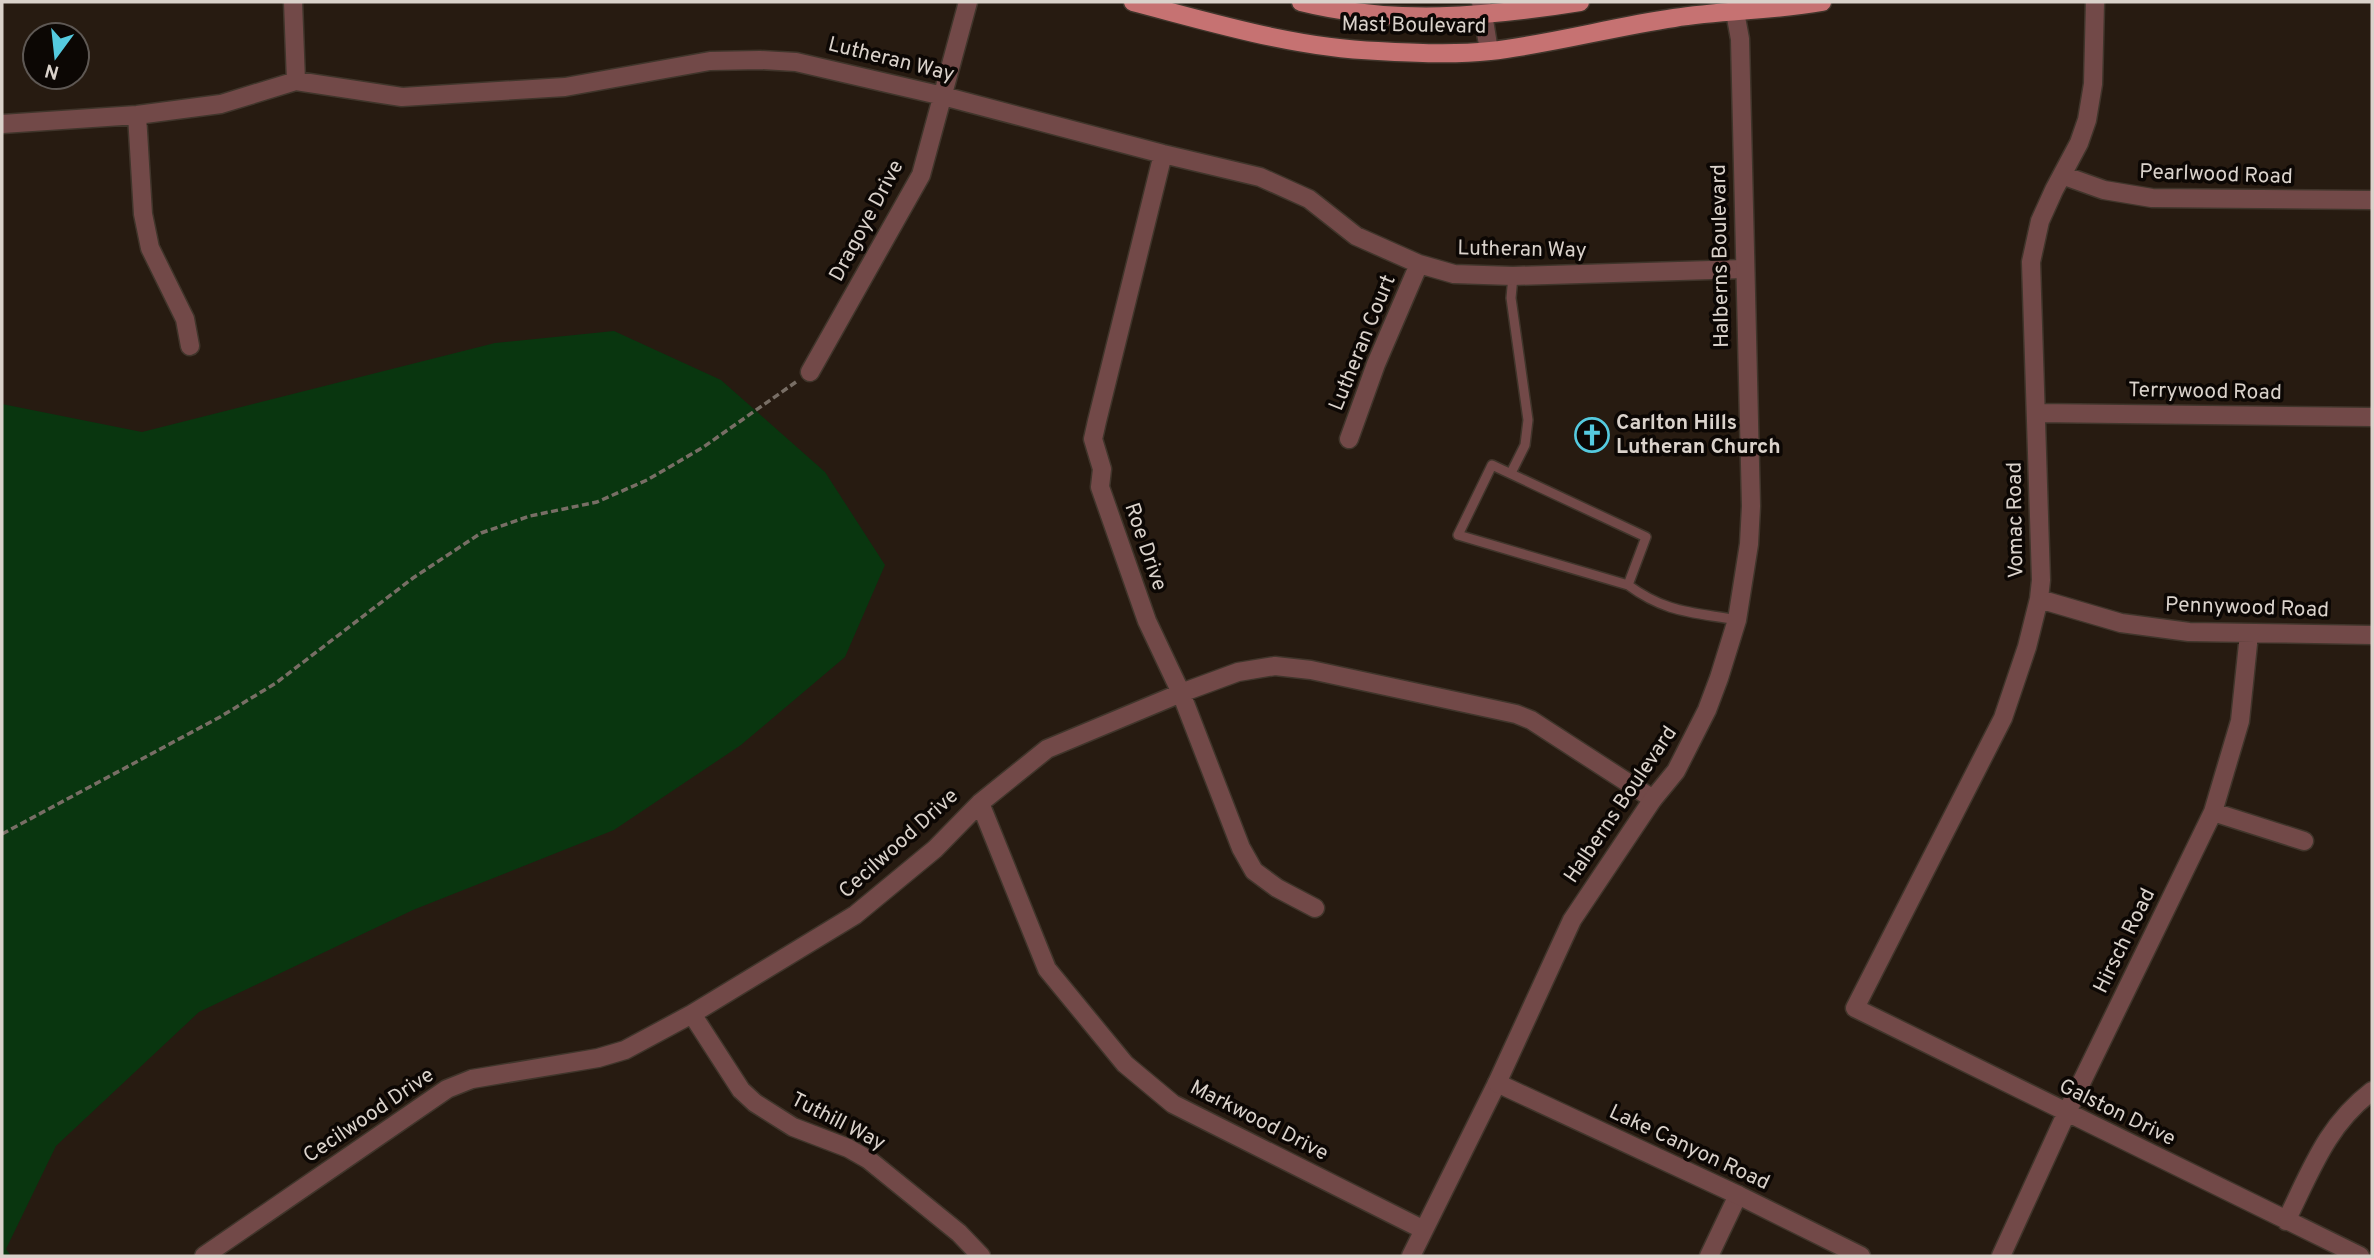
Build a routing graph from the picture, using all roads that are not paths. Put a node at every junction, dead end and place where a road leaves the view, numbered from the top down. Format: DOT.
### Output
graph roads {
  1 [pos="293,2"];
  2 [pos="968,2"];
  3 [pos="1133,2"];
  4 [pos="1301,2"];
  5 [pos="1580,2"];
  6 [pos="1822,2"];
  7 [pos="2095,2"];
  8 [pos="1482,8"];
  9 [pos="1735,12"];
  10 [pos="1489,51"];
  11 [pos="296,81"];
  12 [pos="943,96"];
  13 [pos="137,115"];
  14 [pos="2,124"];
  15 [pos="1163,155"];
  16 [pos="2062,175"];
  17 [pos="2372,200"];
  18 [pos="1419,264"];
  19 [pos="1744,269"];
  20 [pos="1514,276"];
  21 [pos="190,346"];
  22 [pos="810,372"];
  23 [pos="2037,413"];
  24 [pos="2372,417"];
  25 [pos="1349,439"];
  26 [pos="1511,473"];
  27 [pos="1628,585"];
  28 [pos="2039,599"];
  29 [pos="1737,620"];
  30 [pos="2249,634"];
  31 [pos="2372,635"];
  32 [pos="1181,693"];
  33 [pos="1653,799"];
  34 [pos="980,803"];
  35 [pos="2213,813"];
  36 [pos="2304,841"];
  37 [pos="1315,908"];
  38 [pos="1855,1008"];
  39 [pos="692,1014"];
  40 [pos="1497,1083"];
  41 [pos="2372,1091"];
  42 [pos="2066,1114"];
  43 [pos="1738,1195"];
  44 [pos="2286,1221"];
  45 [pos="1424,1230"];
  46 [pos="204,1256"];
  47 [pos="981,1256"];
  48 [pos="1411,1256"];
  49 [pos="1709,1256"];
  50 [pos="1861,1256"];
  51 [pos="2001,1256"];
  52 [pos="2360,1256"];
  1 -- 11 [label="street"];
  2 -- 12 [label="street, Dragoye Drive"];
  3 -- 10 [label="main road, Mast Boulevard"];
  4 -- 8 [label="main road, Mast Boulevard"];
  5 -- 8 [label="main road, Mast Boulevard"];
  6 -- 9 [label="main road, Mast Boulevard"];
  7 -- 16 [label="street, Vomac Road"];
  8 -- 10 [label="street"];
  9 -- 10 [label="main road, Mast Boulevard"];
  9 -- 19 [label="street, Halberns Boulevard"];
  11 -- 12 [label="street, Lutheran Way"];
  11 -- 13 [label="street, Lutheran Way"];
  12 -- 15 [label="street, Lutheran Way"];
  12 -- 22 [label="street, Dragoye Drive"];
  13 -- 14 [label="street, Lutheran Way"];
  13 -- 21 [label="street"];
  15 -- 18 [label="street, Lutheran Way"];
  15 -- 32 [label="street, Roe Drive"];
  16 -- 17 [label="street, Pearlwood Road"];
  16 -- 23 [label="street, Vomac Road"];
  18 -- 20 [label="street, Lutheran Way"];
  18 -- 25 [label="street, Lutheran Court"];
  19 -- 20 [label="street, Lutheran Way"];
  19 -- 29 [label="street, Halberns Boulevard"];
  20 -- 26 [label="lane"];
  23 -- 24 [label="street, Terrywood Road"];
  23 -- 28 [label="street, Vomac Road"];
  26 -- 27 [label="lane"];
  26 -- 27 [label="lane"];
  27 -- 29 [label="lane"];
  28 -- 30 [label="street, Pennywood Road"];
  28 -- 38 [label="street, Vomac Road"];
  29 -- 33 [label="street, Halberns Boulevard"];
  30 -- 31 [label="street, Pennywood Road"];
  30 -- 35 [label="street, Hirsch Road"];
  32 -- 33 [label="street, Cecilwood Drive"];
  32 -- 34 [label="street, Cecilwood Drive"];
  32 -- 37 [label="street, Roe Drive"];
  33 -- 40 [label="street, Halberns Boulevard"];
  34 -- 39 [label="street, Cecilwood Drive"];
  34 -- 45 [label="street, Markwood Drive"];
  35 -- 36 [label="street"];
  35 -- 42 [label="street, Hirsch Road"];
  38 -- 42 [label="street, Galston Drive"];
  39 -- 46 [label="street, Cecilwood Drive"];
  39 -- 47 [label="street, Tuthill Way"];
  40 -- 43 [label="street, Lake Canyon Road"];
  40 -- 45 [label="street, Halberns Boulevard"];
  41 -- 44 [label="street"];
  42 -- 44 [label="street, Galston Drive"];
  42 -- 51 [label="street, Hirsch Road"];
  43 -- 49 [label="street"];
  43 -- 50 [label="street, Lake Canyon Road"];
  44 -- 52 [label="street, Galston Drive"];
  45 -- 48 [label="street, Halberns Boulevard"];
}
